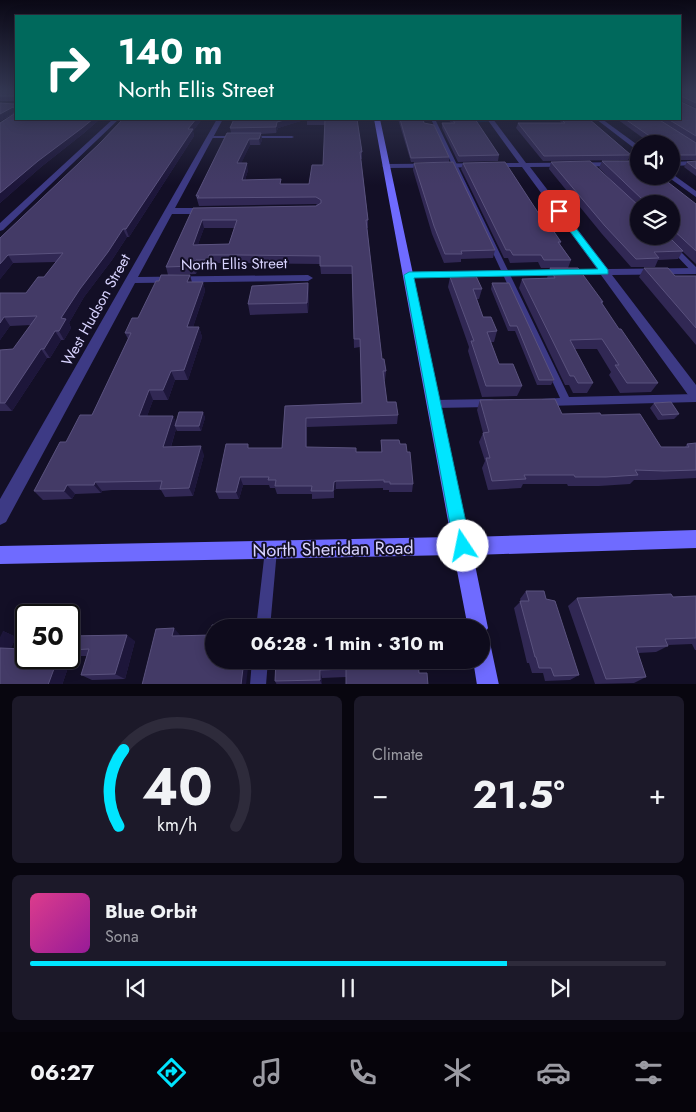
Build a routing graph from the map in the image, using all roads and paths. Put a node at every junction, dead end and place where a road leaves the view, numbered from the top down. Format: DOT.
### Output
graph roads {
  1 [pos="113,122"];
  2 [pos="218,122"];
  3 [pos="378,122"];
  4 [pos="434,122"];
  5 [pos="492,122"];
  6 [pos="603,122"];
  7 [pos="210,137"];
  8 [pos="292,137"];
  9 [pos="630,143"];
  10 [pos="589,164"];
  11 [pos="630,164"];
  12 [pos="680,164"];
  13 [pos="696,164"];
  14 [pos="455,165"];
  15 [pos="524,165"];
  16 [pos="386,166"];
  17 [pos="595,170"];
  18 [pos="680,182"];
  19 [pos="696,195"];
  20 [pos="218,211"];
  21 [pos="169,212"];
  22 [pos="0,228"];
  23 [pos="671,245"];
  24 [pos="696,271"];
  25 [pos="604,272"];
  26 [pos="507,274"];
  27 [pos="409,275"];
  28 [pos="308,278"];
  29 [pos="132,280"];
  30 [pos="696,397"];
  31 [pos="566,401"];
  32 [pos="500,402"];
  33 [pos="538,402"];
  34 [pos="434,404"];
  35 [pos="0,516"];
  36 [pos="696,539"];
  37 [pos="463,546"];
  38 [pos="271,550"];
  39 [pos="0,555"];
  40 [pos="264,619"];
  41 [pos="476,619"];
  42 [pos="259,669"];
  43 [pos="485,669"];
  44 [pos="258,684"];
  45 [pos="488,684"];
  1 -- 22 [label="street"];
  2 -- 7 [label="street, West Hudson Street"];
  3 -- 16 [label="main road"];
  4 -- 14 [label="lane"];
  5 -- 15 [label="street"];
  6 -- 9 [label="street"];
  7 -- 8 [label="lane"];
  7 -- 21 [label="street, West Hudson Street"];
  10 -- 11 [label="street"];
  10 -- 15 [label="street"];
  10 -- 17 [label="lane"];
  12 -- 13 [label="street"];
  14 -- 15 [label="street"];
  14 -- 16 [label="street"];
  14 -- 26 [label="lane"];
  15 -- 25 [label="street"];
  16 -- 27 [label="main road"];
  18 -- 19 [label="street"];
  20 -- 21 [label="street"];
  21 -- 29 [label="street, West Hudson Street"];
  23 -- 24 [label="lane"];
  24 -- 25 [label="street"];
  25 -- 26 [label="street"];
  25 -- 30 [label="street"];
  26 -- 27 [label="street"];
  26 -- 31 [label="lane"];
  27 -- 34 [label="main road"];
  28 -- 29 [label="street, North Ellis Street"];
  29 -- 35 [label="street, West Hudson Street"];
  30 -- 31 [label="lane"];
  31 -- 33 [label="lane"];
  32 -- 34 [label="lane"];
  34 -- 37 [label="main road"];
  36 -- 37 [label="main road, North Sheridan Road"];
  37 -- 38 [label="main road, North Sheridan Road"];
  37 -- 41 [label="main road"];
  38 -- 39 [label="main road, North Sheridan Road"];
  38 -- 40 [label="lane"];
  42 -- 44 [label="lane"];
  43 -- 45 [label="main road"];
}
